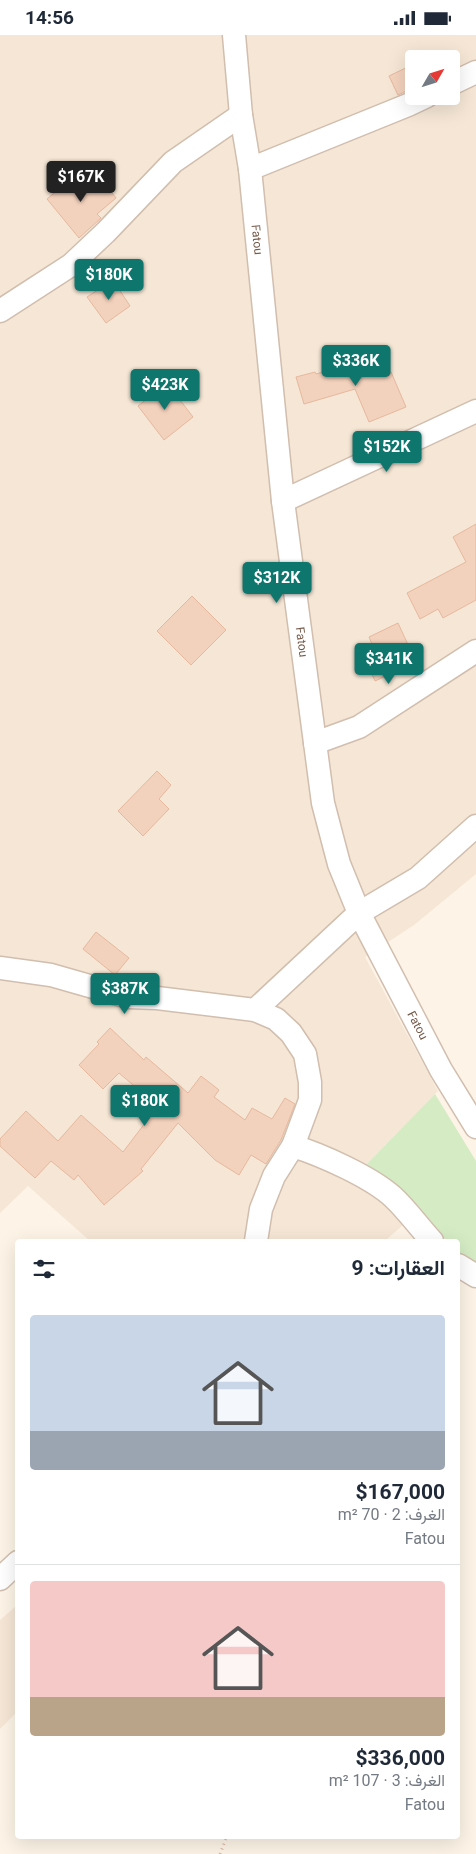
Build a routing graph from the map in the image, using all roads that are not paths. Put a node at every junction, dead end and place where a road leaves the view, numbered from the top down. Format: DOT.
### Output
graph roads {
  1 [pos="234,35"];
  2 [pos="476,72"];
  3 [pos="460,80"];
  4 [pos="408,105"];
  5 [pos="241,115"];
  6 [pos="250,169"];
  7 [pos="0,311"];
  8 [pos="476,411"];
  9 [pos="283,501"];
  10 [pos="476,651"];
  11 [pos="315,743"];
  12 [pos="476,826"];
  13 [pos="359,913"];
  14 [pos="0,968"];
  15 [pos="255,1010"];
  16 [pos="476,1127"];
  17 [pos="294,1146"];
  18 [pos="256,1239"];
  19 [pos="430,1239"];
  20 [pos="460,1266"];
  21 [pos="476,1276"];
  22 [pos="15,1565"];
  23 [pos="0,1579"];
  1 -- 5 [label="street, Fatou"];
  2 -- 3 [label="street"];
  4 -- 6 [label="street"];
  5 -- 6 [label="street, Fatou"];
  5 -- 7 [label="street"];
  6 -- 9 [label="street, Fatou"];
  8 -- 9 [label="street"];
  9 -- 11 [label="street, Fatou"];
  10 -- 11 [label="street"];
  11 -- 13 [label="street, Fatou"];
  12 -- 13 [label="street"];
  13 -- 15 [label="street"];
  13 -- 16 [label="street, Fatou"];
  14 -- 15 [label="street"];
  15 -- 17 [label="street"];
  17 -- 18 [label="street"];
  17 -- 19 [label="street"];
  20 -- 21 [label="street"];
  22 -- 23 [label="street"];
}
